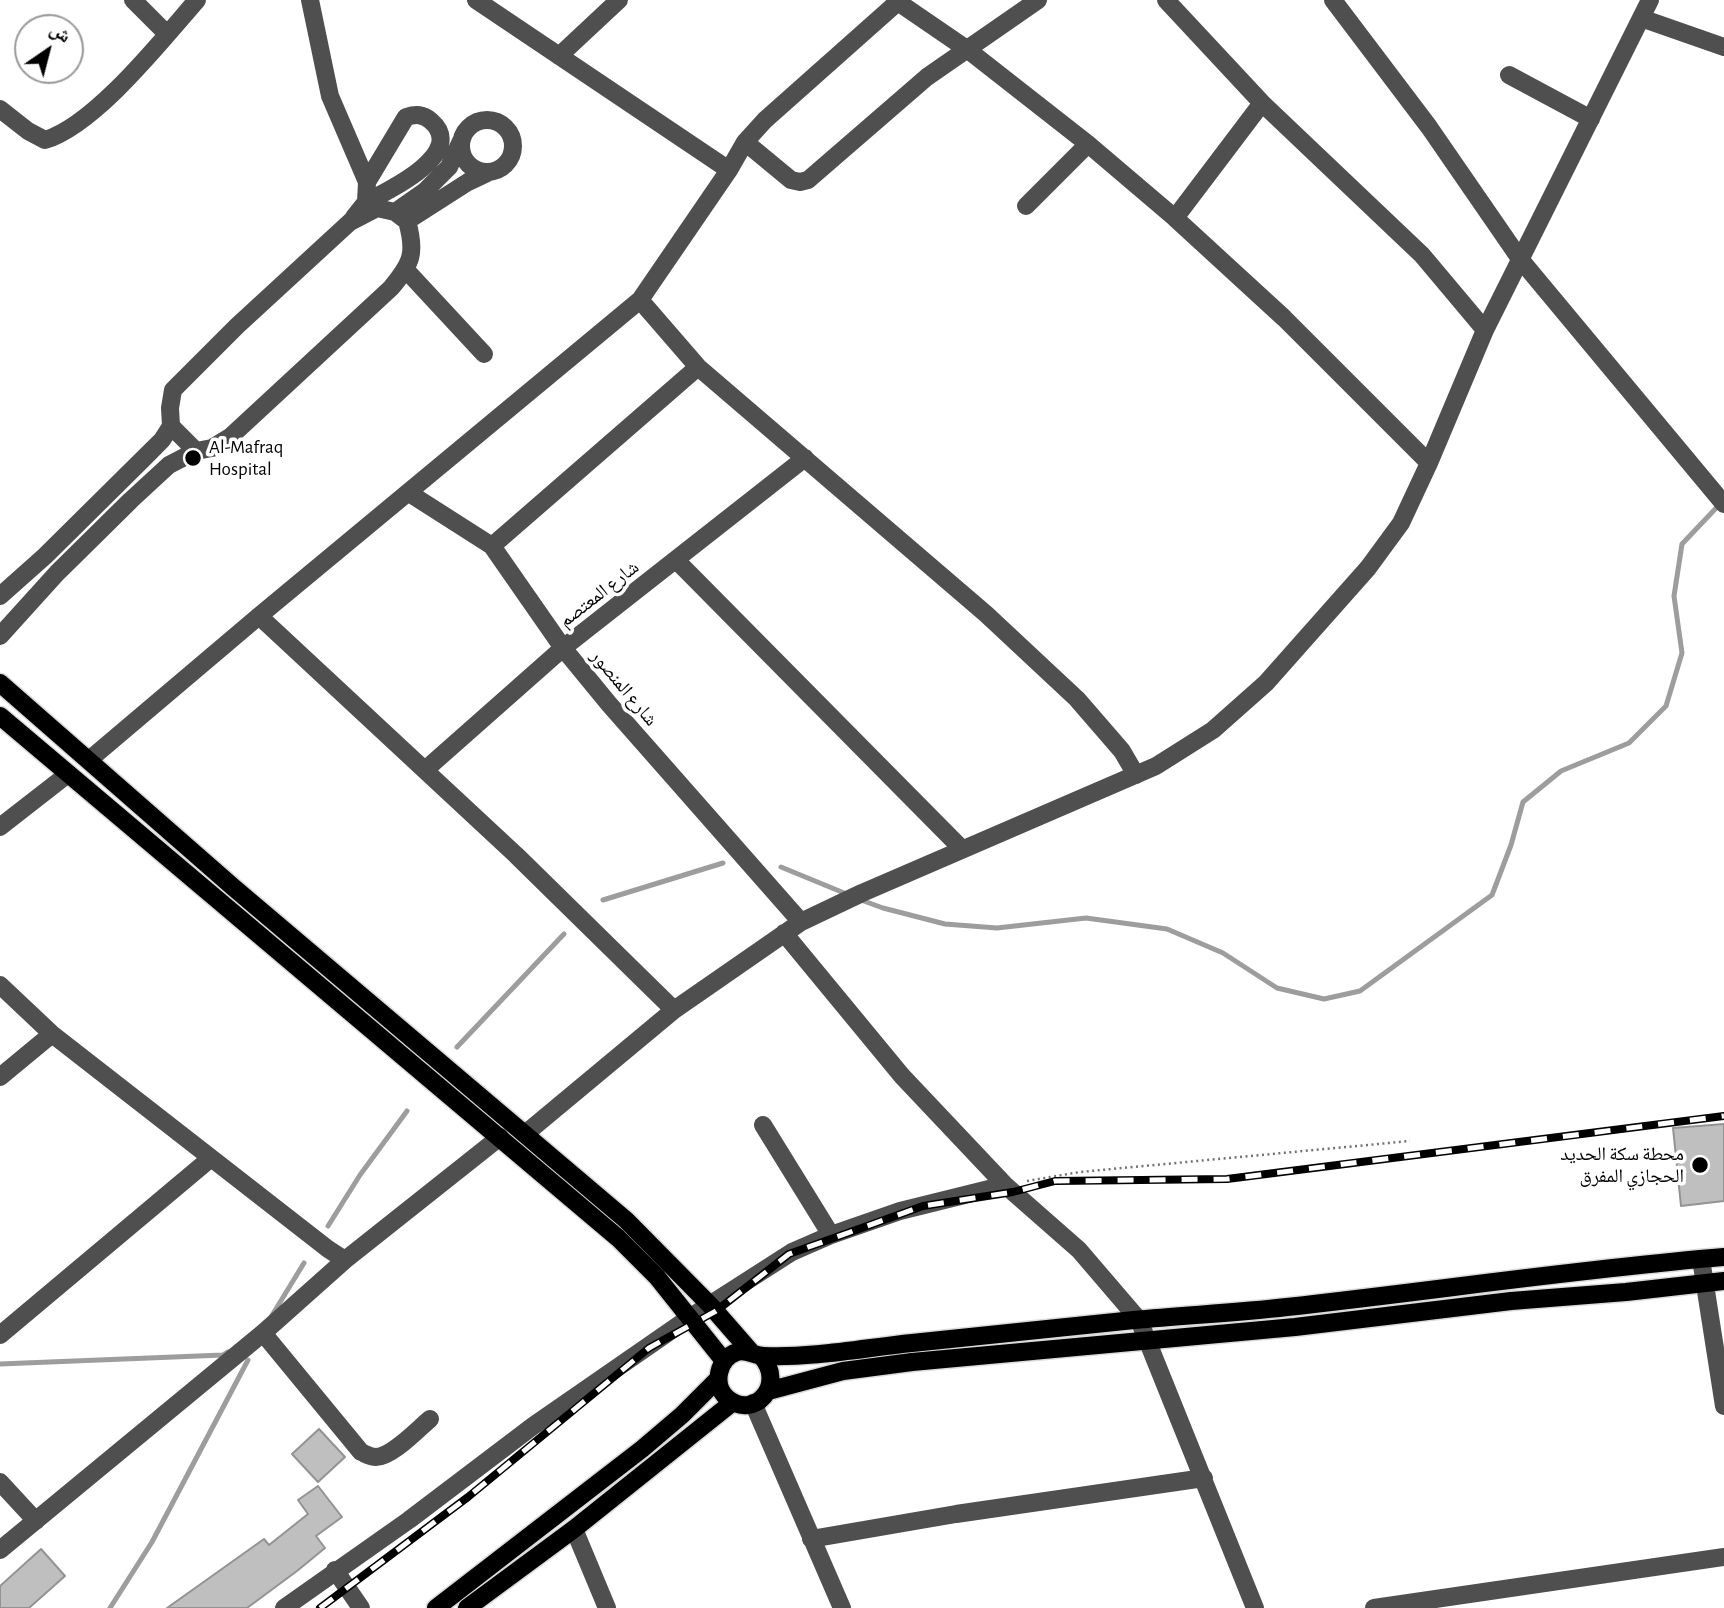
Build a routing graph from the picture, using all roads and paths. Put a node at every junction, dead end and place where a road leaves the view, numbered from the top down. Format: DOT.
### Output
graph roads {
  1 [pos="134,0"];
  2 [pos="197,0"];
  3 [pos="310,0"];
  4 [pos="476,0"];
  5 [pos="619,0"];
  6 [pos="1038,0"];
  7 [pos="1166,0"];
  8 [pos="1333,0"];
  9 [pos="1650,0"];
  10 [pos="897,1"];
  11 [pos="1641,18"];
  12 [pos="167,34"];
  13 [pos="1724,47"];
  14 [pos="968,50"];
  15 [pos="559,56"];
  16 [pos="1509,75"];
  17 [pos="1262,103"];
  18 [pos="0,108"];
  19 [pos="1591,119"];
  20 [pos="461,141"];
  21 [pos="745,142"];
  22 [pos="1088,144"];
  23 [pos="729,170"];
  24 [pos="487,173"];
  25 [pos="367,182"];
  26 [pos="366,202"];
  27 [pos="1026,206"];
  28 [pos="401,216"];
  29 [pos="1175,218"];
  30 [pos="350,222"];
  31 [pos="1520,259"];
  32 [pos="406,270"];
  33 [pos="640,300"];
  34 [pos="1485,330"];
  35 [pos="484,354"];
  36 [pos="698,367"];
  37 [pos="171,426"];
  38 [pos="196,451"];
  39 [pos="805,458"];
  40 [pos="1429,463"];
  41 [pos="409,493"];
  42 [pos="1724,504"];
  43 [pos="83,519"];
  44 [pos="98,533"];
  45 [pos="492,546"];
  46 [pos="676,560"];
  47 [pos="0,596"];
  48 [pos="22,612"];
  49 [pos="258,616"];
  50 [pos="0,636"];
  51 [pos="563,648"];
  52 [pos="0,683"];
  53 [pos="0,716"];
  54 [pos="89,760"];
  55 [pos="425,770"];
  56 [pos="68,774"];
  57 [pos="1136,775"];
  58 [pos="0,827"];
  59 [pos="962,849"];
  60 [pos="809,918"];
  61 [pos="784,933"];
  62 [pos="0,985"];
  63 [pos="674,1010"];
  64 [pos="52,1034"];
  65 [pos="0,1077"];
  66 [pos="763,1125"];
  67 [pos="525,1134"];
  68 [pos="500,1137"];
  69 [pos="1410,1142"];
  70 [pos="211,1158"];
  71 [pos="1005,1185"];
  72 [pos="831,1235"];
  73 [pos="1724,1257"];
  74 [pos="1701,1259"];
  75 [pos="345,1260"];
  76 [pos="1510,1279"];
  77 [pos="1724,1280"];
  78 [pos="1704,1283"];
  79 [pos="1511,1301"];
  80 [pos="710,1304"];
  81 [pos="689,1318"];
  82 [pos="1139,1320"];
  83 [pos="263,1333"];
  84 [pos="0,1335"];
  85 [pos="1149,1340"];
  86 [pos="756,1354"];
  87 [pos="724,1361"];
  88 [pos="718,1379"];
  89 [pos="768,1391"];
  90 [pos="733,1402"];
  91 [pos="753,1404"];
  92 [pos="1724,1406"];
  93 [pos="430,1419"];
  94 [pos="1205,1478"];
  95 [pos="0,1482"];
  96 [pos="36,1521"];
  97 [pos="574,1529"];
  98 [pos="811,1539"];
  99 [pos="0,1550"];
  100 [pos="1724,1557"];
  101 [pos="335,1570"];
  102 [pos="284,1608"];
  103 [pos="361,1608"];
  104 [pos="436,1608"];
  105 [pos="467,1608"];
  106 [pos="607,1608"];
  107 [pos="842,1608"];
  108 [pos="1255,1608"];
  109 [pos="1374,1608"];
  1 -- 12 [label="street"];
  2 -- 12 [label="street"];
  3 -- 25 [label="street"];
  4 -- 15 [label="street"];
  5 -- 15 [label="street"];
  6 -- 14 [label="street"];
  7 -- 17 [label="street"];
  8 -- 31 [label="street"];
  9 -- 11 [label="street"];
  10 -- 14 [label="street"];
  10 -- 21 [label="street"];
  11 -- 13 [label="street"];
  11 -- 19 [label="street"];
  12 -- 18 [label="street"];
  14 -- 21 [label="street"];
  14 -- 22 [label="street"];
  15 -- 23 [label="street"];
  16 -- 19 [label="street"];
  17 -- 29 [label="street"];
  17 -- 34 [label="street"];
  19 -- 31 [label="street"];
  20 -- 24 [label="street"];
  20 -- 24 [label="street"];
  20 -- 28 [label="street"];
  21 -- 23 [label="street"];
  22 -- 27 [label="street"];
  22 -- 29 [label="street"];
  23 -- 33 [label="street"];
  24 -- 28 [label="street"];
  25 -- 26 [label="street"];
  25 -- 26 [label="street"];
  26 -- 30 [label="street"];
  28 -- 30 [label="street"];
  28 -- 32 [label="street"];
  29 -- 40 [label="street"];
  30 -- 37 [label="street"];
  31 -- 34 [label="street"];
  31 -- 42 [label="street"];
  32 -- 35 [label="street"];
  32 -- 38 [label="street"];
  33 -- 36 [label="street"];
  33 -- 41 [label="street"];
  34 -- 40 [label="street"];
  36 -- 39 [label="street"];
  36 -- 45 [label="street"];
  37 -- 38 [label="street"];
  37 -- 43 [label="street"];
  38 -- 44 [label="street"];
  39 -- 46 [label="street, شارع المعتصم"];
  39 -- 57 [label="street"];
  40 -- 57 [label="street"];
  41 -- 45 [label="street, شارع المنصور"];
  41 -- 49 [label="street"];
  43 -- 44 [label="street"];
  43 -- 47 [label="street"];
  44 -- 48 [label="street"];
  45 -- 51 [label="street, شارع المنصور"];
  46 -- 51 [label="street, شارع المعتصم"];
  46 -- 59 [label="street"];
  47 -- 48 [label="street"];
  48 -- 50 [label="street"];
  49 -- 54 [label="street"];
  49 -- 55 [label="street"];
  51 -- 55 [label="street, شارع المعتصم"];
  51 -- 60 [label="street, شارع المنصور"];
  52 -- 54 [label="main road"];
  53 -- 56 [label="main road"];
  54 -- 67 [label="main road"];
  55 -- 63 [label="street"];
  56 -- 58 [label="street"];
  56 -- 68 [label="main road"];
  57 -- 59 [label="street"];
  59 -- 60 [label="street"];
  60 -- 61 [label="street"];
  61 -- 63 [label="street"];
  61 -- 71 [label="street"];
  62 -- 64 [label="street"];
  63 -- 67 [label="street"];
  64 -- 65 [label="street"];
  64 -- 70 [label="street"];
  66 -- 72 [label="street"];
  67 -- 80 [label="main road"];
  68 -- 75 [label="street"];
  68 -- 81 [label="main road"];
  69 -- 71 [label="path"];
  70 -- 75 [label="street"];
  70 -- 84 [label="street"];
  71 -- 72 [label="street"];
  71 -- 82 [label="street"];
  72 -- 80 [label="street"];
  73 -- 74 [label="main road"];
  74 -- 76 [label="main road"];
  74 -- 78 [label="street"];
  75 -- 83 [label="street"];
  76 -- 79 [label="main road"];
  76 -- 82 [label="main road"];
  77 -- 78 [label="main road"];
  78 -- 79 [label="main road"];
  78 -- 92 [label="street"];
  79 -- 85 [label="main road"];
  80 -- 81 [label="street"];
  80 -- 86 [label="main road"];
  81 -- 87 [label="main road"];
  81 -- 101 [label="street"];
  82 -- 85 [label="street"];
  82 -- 86 [label="main road"];
  83 -- 93 [label="street"];
  83 -- 96 [label="street"];
  85 -- 89 [label="main road"];
  85 -- 94 [label="street"];
  86 -- 87 [label="main road"];
  86 -- 89 [label="main road"];
  87 -- 88 [label="main road"];
  88 -- 90 [label="main road"];
  88 -- 104 [label="main road"];
  89 -- 91 [label="main road"];
  90 -- 91 [label="main road"];
  90 -- 97 [label="main road"];
  91 -- 98 [label="street"];
  94 -- 98 [label="street"];
  94 -- 108 [label="street"];
  95 -- 96 [label="street"];
  96 -- 99 [label="street"];
  97 -- 105 [label="main road"];
  97 -- 106 [label="street"];
  98 -- 107 [label="street"];
  100 -- 109 [label="street"];
  101 -- 102 [label="street"];
  101 -- 103 [label="street"];
}
